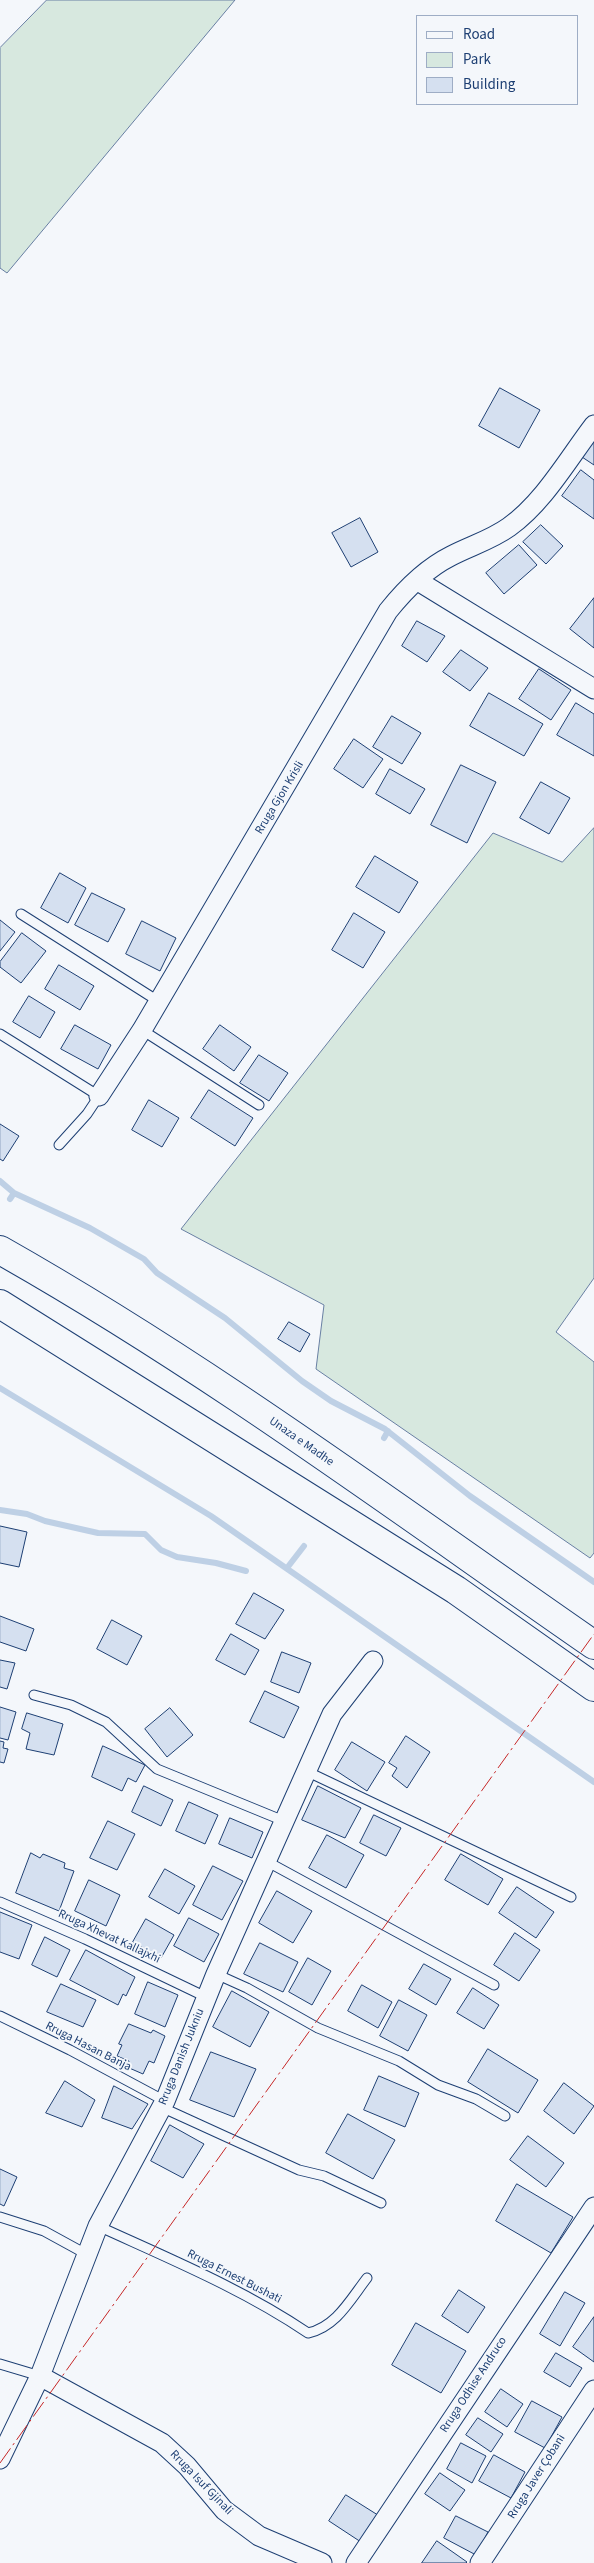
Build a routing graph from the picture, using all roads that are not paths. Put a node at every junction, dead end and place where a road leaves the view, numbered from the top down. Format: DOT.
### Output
graph roads {
  1 [pos="594,425"];
  2 [pos="418,581"];
  3 [pos="594,689"];
  4 [pos="21,914"];
  5 [pos="158,1001"];
  6 [pos="142,1030"];
  7 [pos="0,1034"];
  8 [pos="99,1096"];
  9 [pos="259,1105"];
  10 [pos="59,1145"];
  11 [pos="0,1250"];
  12 [pos="0,1304"];
  13 [pos="594,1644"];
  14 [pos="373,1661"];
  15 [pos="594,1687"];
  16 [pos="34,1695"];
  17 [pos="306,1771"];
  18 [pos="284,1821"];
  19 [pos="266,1862"];
  20 [pos="571,1897"];
  21 [pos="0,1902"];
  22 [pos="216,1974"];
  23 [pos="494,1985"];
  24 [pos="206,1997"];
  25 [pos="0,2016"];
  26 [pos="163,2104"];
  27 [pos="505,2116"];
  28 [pos="381,2202"];
  29 [pos="594,2207"];
  30 [pos="0,2216"];
  31 [pos="98,2226"];
  32 [pos="86,2254"];
  33 [pos="367,2278"];
  34 [pos="0,2364"];
  35 [pos="40,2376"];
  36 [pos="594,2390"];
  37 [pos="0,2457"];
  38 [pos="322,2563"];
  39 [pos="356,2563"];
  40 [pos="480,2563"];
  1 -- 2 [label="street, Rruga Gjon Krisli"];
  2 -- 3 [label="street"];
  2 -- 5 [label="street, Rruga Gjon Krisli"];
  4 -- 5 [label="lane"];
  5 -- 6 [label="street, Rruga Gjon Krisli"];
  6 -- 8 [label="street, Rruga Gjon Krisli"];
  6 -- 9 [label="lane"];
  7 -- 8 [label="lane"];
  8 -- 10 [label="lane"];
  11 -- 13 [label="highway, Unaza e Madhe"];
  12 -- 15 [label="highway"];
  14 -- 17 [label="street, Rruga Danish Jukniu"];
  16 -- 18 [label="lane"];
  17 -- 18 [label="street, Rruga Danish Jukniu"];
  17 -- 20 [label="lane"];
  18 -- 19 [label="street, Rruga Danish Jukniu"];
  19 -- 22 [label="street, Rruga Danish Jukniu"];
  19 -- 23 [label="lane"];
  21 -- 24 [label="lane, Rruga Xhevat Kallajxhi"];
  22 -- 24 [label="street, Rruga Danish Jukniu"];
  22 -- 27 [label="lane"];
  24 -- 26 [label="street, Rruga Danish Jukniu"];
  25 -- 26 [label="lane, Rruga Hasan Banja"];
  26 -- 28 [label="lane, Rruga Hasan Banja"];
  26 -- 31 [label="street, Rruga Danish Jukniu"];
  29 -- 39 [label="street, Rruga Odhise Andruco"];
  30 -- 32 [label="lane"];
  31 -- 32 [label="street, Rruga Danish Jukniu"];
  31 -- 33 [label="lane, Rruga Ernest Bushati"];
  32 -- 35 [label="street, Rruga Danish Jukniu"];
  34 -- 35 [label="lane, Rruga Isuf Gjinali"];
  35 -- 37 [label="street, Rruga Danish Jukniu"];
  35 -- 38 [label="street, Rruga Isuf Gjinali"];
  36 -- 40 [label="street, Rruga Javer Çobani"];
}
